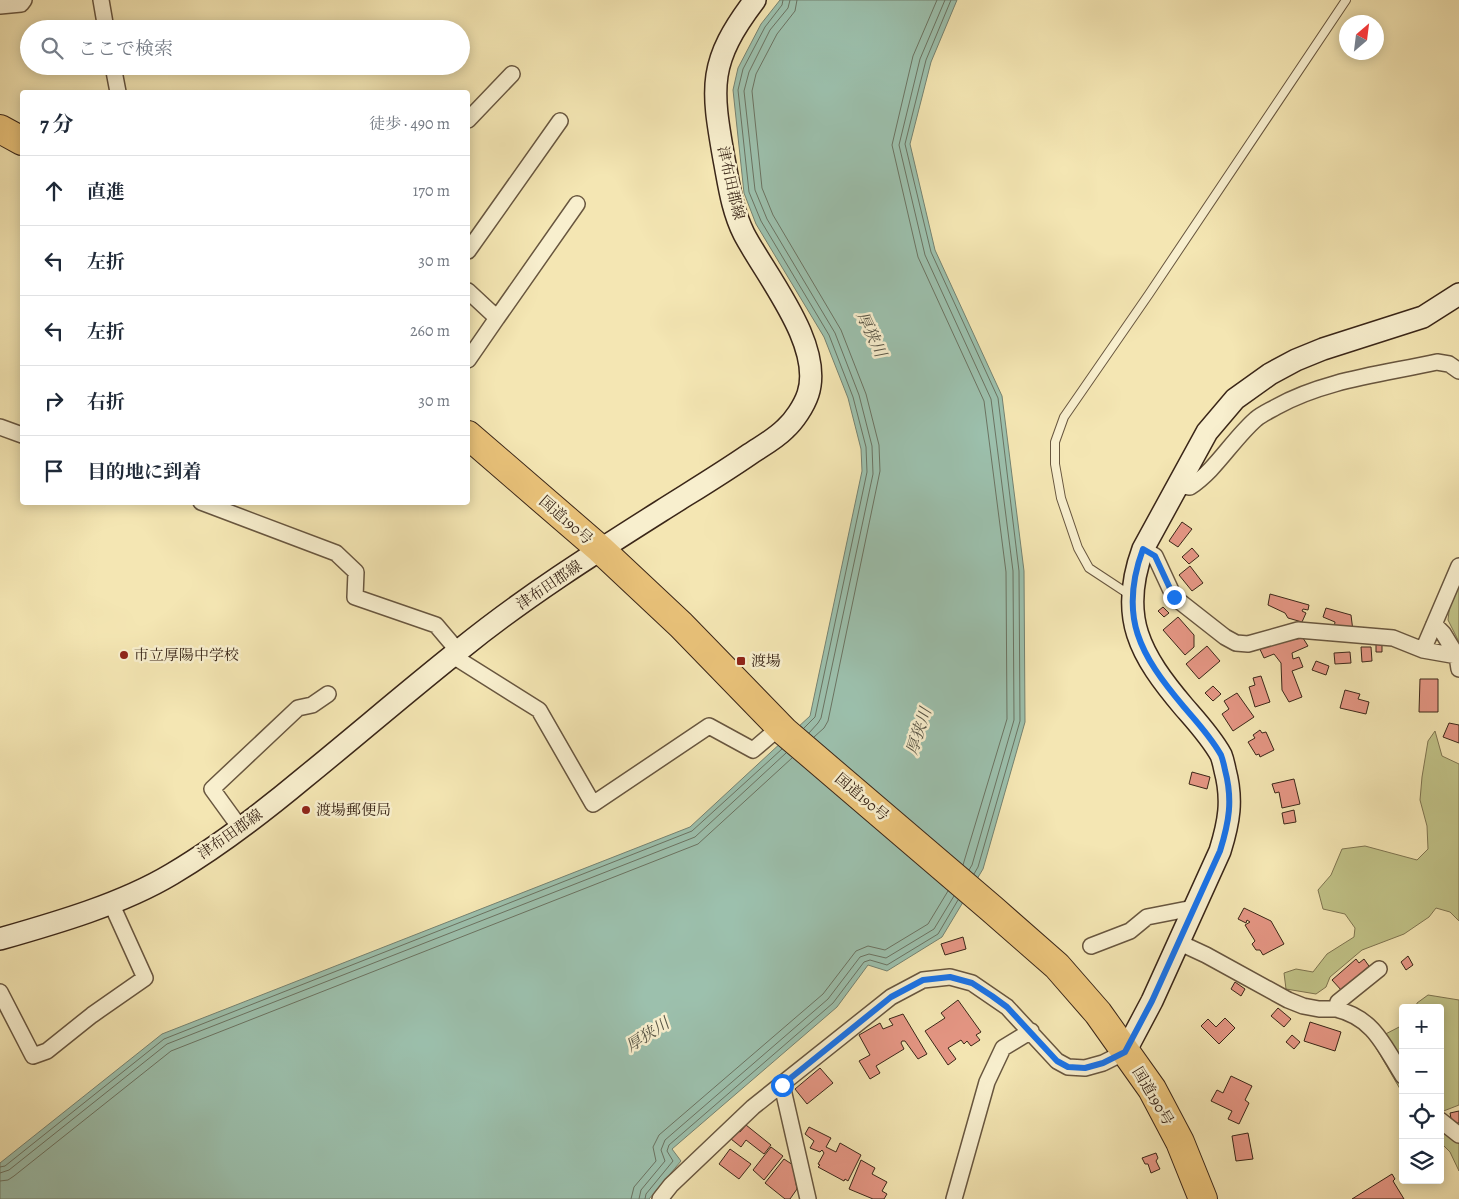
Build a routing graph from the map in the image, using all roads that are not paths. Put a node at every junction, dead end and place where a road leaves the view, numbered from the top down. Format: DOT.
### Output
graph roads {
  1 [pos="24,0"];
  2 [pos="101,0"];
  3 [pos="755,0"];
  4 [pos="1346,0"];
  5 [pos="0,6"];
  6 [pos="104,20"];
  7 [pos="512,74"];
  8 [pos="115,75"];
  9 [pos="118,90"];
  10 [pos="470,118"];
  11 [pos="560,121"];
  12 [pos="0,129"];
  13 [pos="20,140"];
  14 [pos="577,204"];
  15 [pos="470,248"];
  16 [pos="470,293"];
  17 [pos="1459,294"];
  18 [pos="497,318"];
  19 [pos="470,357"];
  20 [pos="1459,371"];
  21 [pos="0,427"];
  22 [pos="20,434"];
  23 [pos="470,437"];
  24 [pos="1178,484"];
  25 [pos="209,505"];
  26 [pos="1143,549"];
  27 [pos="600,550"];
  28 [pos="1459,566"];
  29 [pos="1132,596"];
  30 [pos="1434,624"];
  31 [pos="1423,650"];
  32 [pos="455,653"];
  33 [pos="1458,663"];
  34 [pos="328,694"];
  35 [pos="782,729"];
  36 [pos="241,829"];
  37 [pos="111,903"];
  38 [pos="1193,908"];
  39 [pos="0,939"];
  40 [pos="1178,942"];
  41 [pos="1091,946"];
  42 [pos="1379,969"];
  43 [pos="0,992"];
  44 [pos="1336,1009"];
  45 [pos="1031,1032"];
  46 [pos="1125,1052"];
  47 [pos="1399,1069"];
  48 [pos="782,1085"];
  49 [pos="1444,1123"];
  50 [pos="1459,1135"];
  51 [pos="806,1196"];
  52 [pos="660,1199"];
  53 [pos="954,1199"];
  54 [pos="1204,1199"];
  1 -- 5 [label="street"];
  2 -- 6 [label="street"];
  3 -- 27 [label="main road, 津布田郡線"];
  4 -- 29 [label="lane"];
  7 -- 10 [label="street"];
  8 -- 9 [label="street"];
  11 -- 15 [label="street"];
  12 -- 13 [label="highway"];
  14 -- 18 [label="street"];
  16 -- 18 [label="street"];
  17 -- 24 [label="main road"];
  18 -- 19 [label="street"];
  20 -- 24 [label="street"];
  21 -- 22 [label="street"];
  23 -- 27 [label="highway, 国道190号"];
  24 -- 26 [label="main road"];
  25 -- 32 [label="street"];
  26 -- 29 [label="main road"];
  26 -- 31 [label="street"];
  27 -- 32 [label="main road, 津布田郡線"];
  27 -- 35 [label="highway, 国道190号"];
  28 -- 30 [label="street"];
  29 -- 38 [label="main road"];
  30 -- 31 [label="street"];
  30 -- 33 [label="street"];
  31 -- 33 [label="street"];
  32 -- 35 [label="street"];
  32 -- 36 [label="main road, 津布田郡線"];
  34 -- 36 [label="street"];
  35 -- 46 [label="highway, 国道190号"];
  36 -- 37 [label="main road, 津布田郡線"];
  37 -- 39 [label="main road, 津布田郡線"];
  37 -- 43 [label="street"];
  38 -- 40 [label="main road"];
  38 -- 41 [label="street"];
  40 -- 44 [label="street"];
  40 -- 46 [label="main road"];
  42 -- 44 [label="street"];
  44 -- 47 [label="street"];
  45 -- 46 [label="street"];
  45 -- 48 [label="street"];
  45 -- 53 [label="street"];
  46 -- 54 [label="highway, 国道190号"];
  48 -- 51 [label="street"];
  48 -- 52 [label="street"];
  49 -- 50 [label="street"];
}
